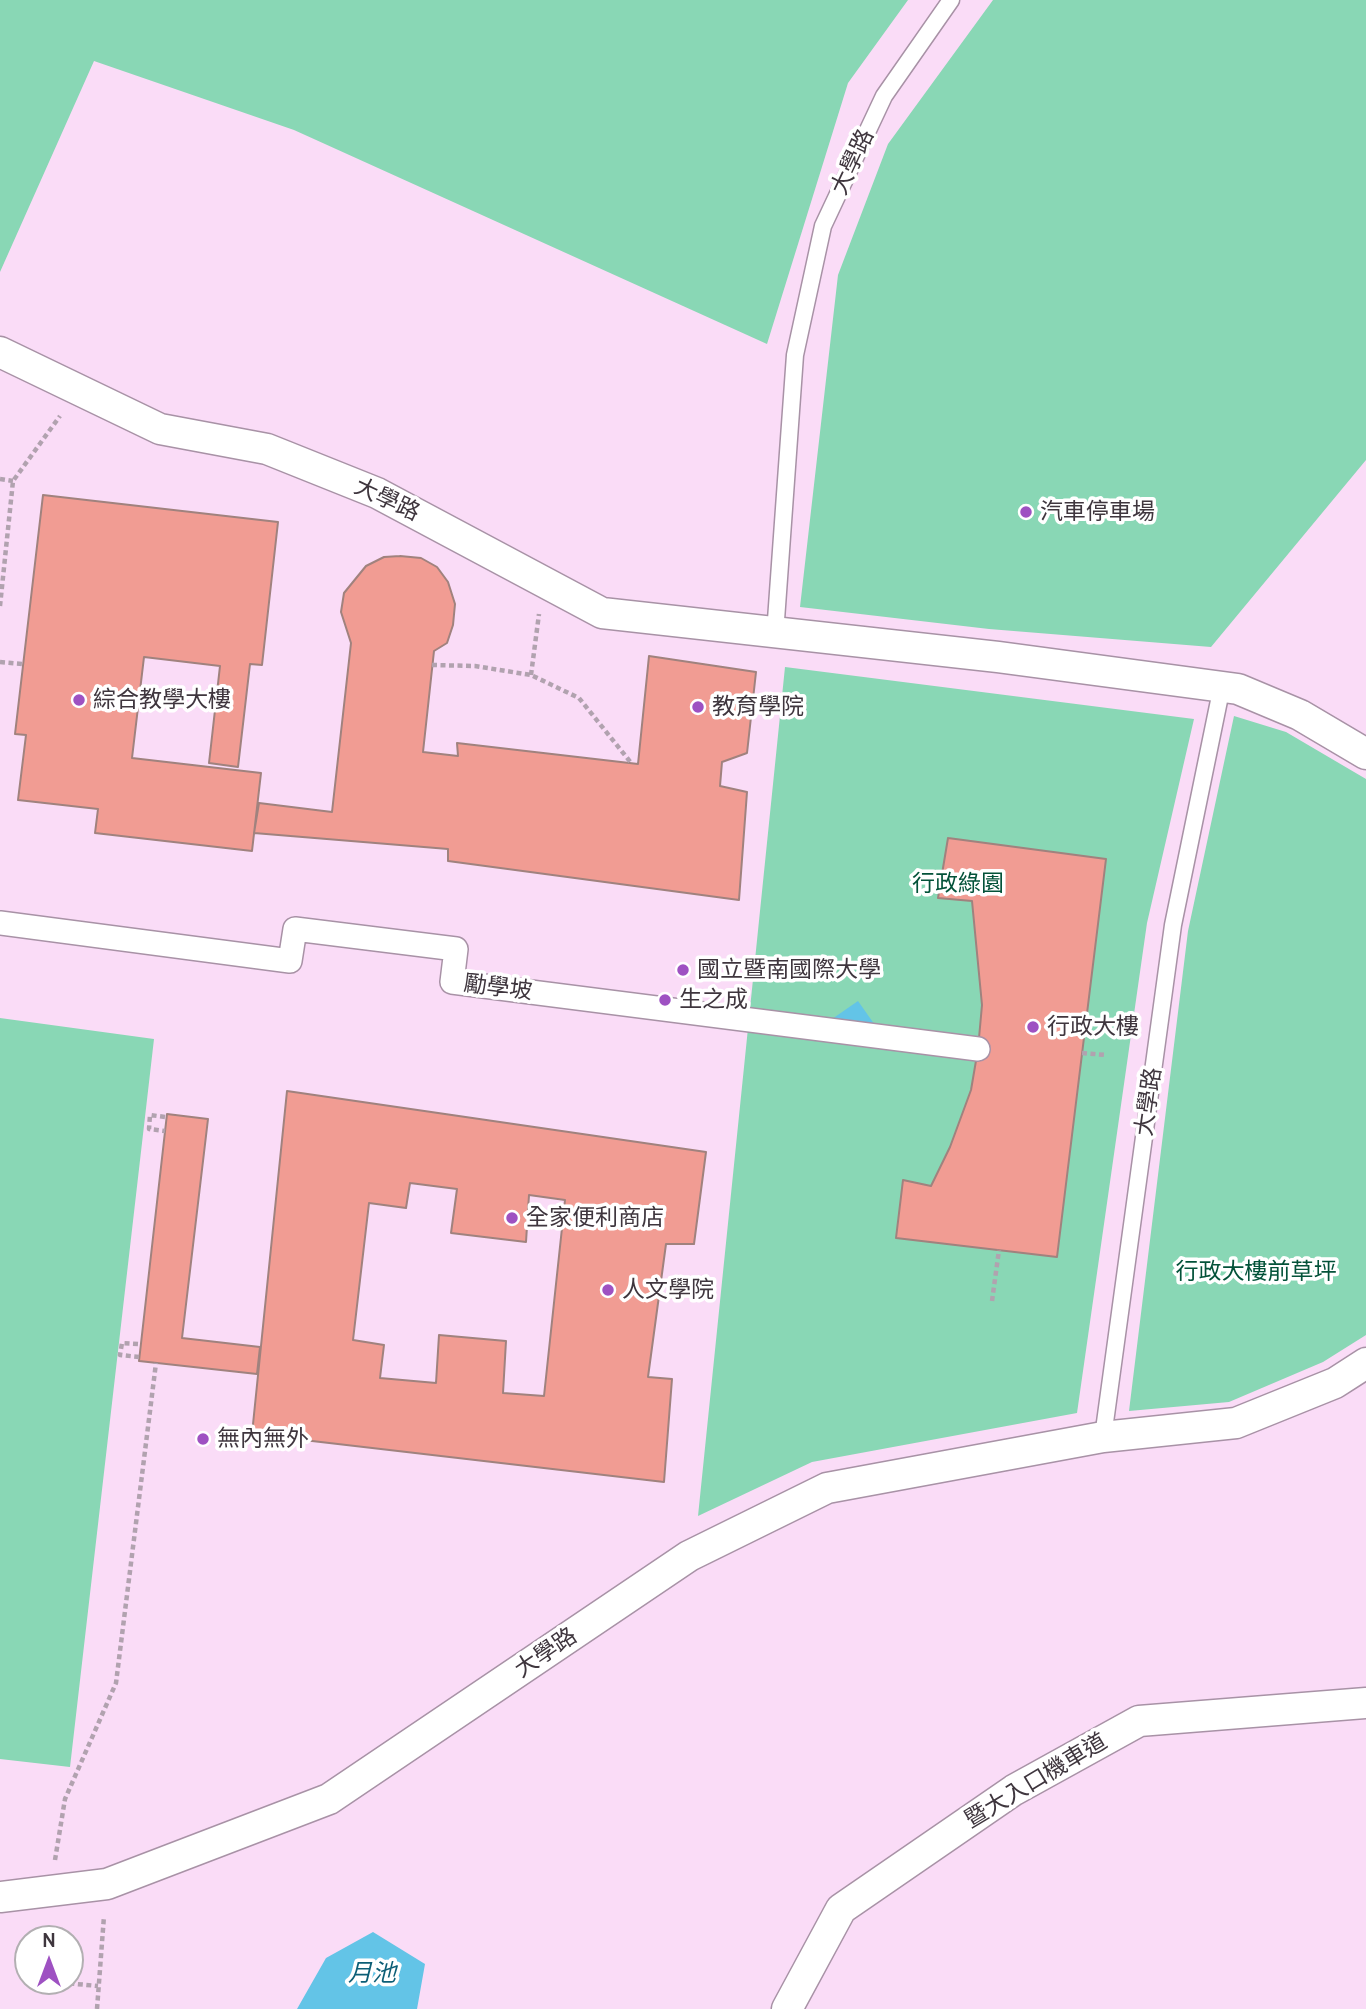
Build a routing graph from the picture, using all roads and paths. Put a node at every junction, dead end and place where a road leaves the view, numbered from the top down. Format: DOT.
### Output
graph roads {
  1 [pos="951,0"];
  2 [pos="0,352"];
  3 [pos="79,389"];
  4 [pos="0,479"];
  5 [pos="13,481"];
  6 [pos="543,582"];
  7 [pos="0,606"];
  8 [pos="775,634"];
  9 [pos="0,662"];
  10 [pos="23,664"];
  11 [pos="432,665"];
  12 [pos="531,675"];
  13 [pos="1222,686"];
  14 [pos="1366,754"];
  15 [pos="632,764"];
  16 [pos="0,923"];
  17 [pos="978,1049"];
  18 [pos="1082,1053"];
  19 [pos="1106,1055"];
  20 [pos="165,1117"];
  21 [pos="165,1131"];
  22 [pos="999,1250"];
  23 [pos="992,1301"];
  24 [pos="138,1344"];
  25 [pos="139,1357"];
  26 [pos="156,1363"];
  27 [pos="1366,1363"];
  28 [pos="1103,1437"];
  29 [pos="1366,1703"];
  30 [pos="107,1884"];
  31 [pos="49,1892"];
  32 [pos="0,1896"];
  33 [pos="84,1985"];
  34 [pos="98,1986"];
  35 [pos="97,2009"];
  36 [pos="787,2009"];
  1 -- 8 [label="lane, 大學路"];
  2 -- 3 [label="street, 大學路"];
  3 -- 5 [label="path"];
  3 -- 6 [label="street, 大學路"];
  4 -- 5 [label="path"];
  5 -- 7 [label="path"];
  6 -- 8 [label="street, 大學路"];
  6 -- 12 [label="path"];
  8 -- 13 [label="street, 大學路"];
  9 -- 10 [label="path"];
  11 -- 12 [label="path"];
  12 -- 15 [label="path"];
  13 -- 14 [label="street, 大學路"];
  13 -- 28 [label="lane, 大學路"];
  16 -- 17 [label="street, 勵學坡"];
  18 -- 19 [label="path"];
  20 -- 21 [label="path"];
  22 -- 23 [label="path"];
  24 -- 25 [label="path"];
  26 -- 31 [label="path"];
  27 -- 28 [label="street, 大學路"];
  28 -- 30 [label="street, 大學路"];
  29 -- 36 [label="street, 暨大入口機車道"];
  30 -- 31 [label="street, 大學路"];
  30 -- 34 [label="path"];
  31 -- 32 [label="street, 大學路"];
  33 -- 34 [label="path"];
  34 -- 35 [label="path"];
}
